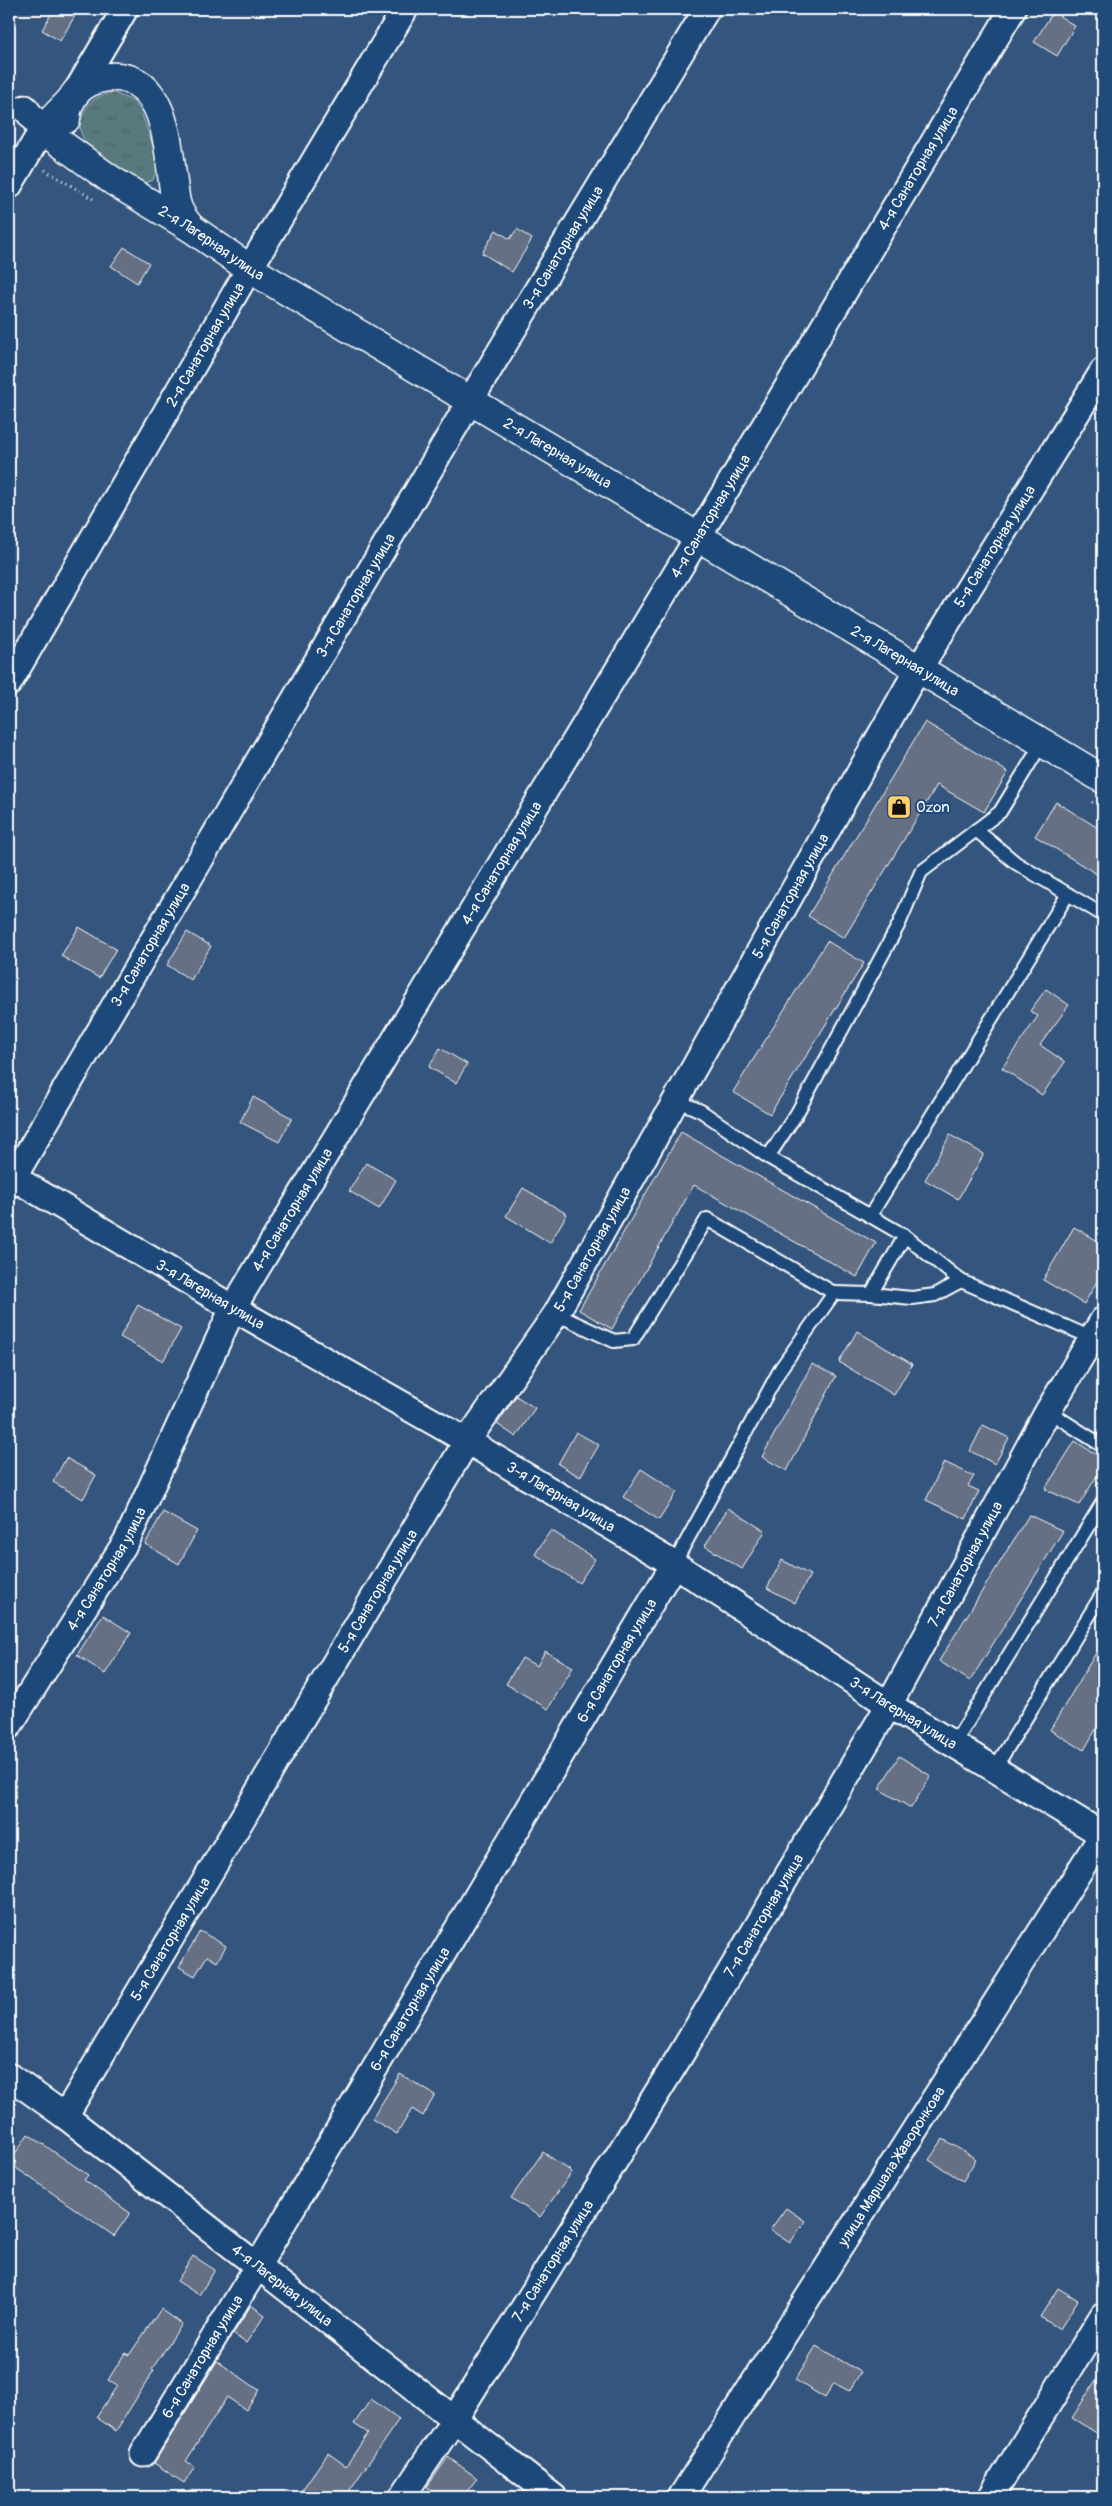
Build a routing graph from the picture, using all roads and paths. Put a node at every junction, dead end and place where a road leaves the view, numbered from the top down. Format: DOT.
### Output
graph roads {
  1 [pos="125,9"];
  2 [pos="405,9"];
  3 [pos="707,9"];
  4 [pos="1012,9"];
  5 [pos="70,101"];
  6 [pos="25,108"];
  7 [pos="42,130"];
  8 [pos="82,159"];
  9 [pos="9,186"];
  10 [pos="192,228"];
  11 [pos="250,269"];
  12 [pos="1103,371"];
  13 [pos="470,401"];
  14 [pos="698,537"];
  15 [pos="918,670"];
  16 [pos="9,683"];
  17 [pos="1042,744"];
  18 [pos="1103,779"];
  19 [pos="976,830"];
  20 [pos="1068,894"];
  21 [pos="1103,915"];
  22 [pos="676,1100"];
  23 [pos="768,1157"];
  24 [pos="10,1180"];
  25 [pos="870,1216"];
  26 [pos="905,1236"];
  27 [pos="961,1281"];
  28 [pos="834,1293"];
  29 [pos="871,1294"];
  30 [pos="232,1308"];
  31 [pos="556,1314"];
  32 [pos="1098,1329"];
  33 [pos="1048,1411"];
  34 [pos="467,1440"];
  35 [pos="1103,1446"];
  36 [pos="1103,1502"];
  37 [pos="674,1564"];
  38 [pos="1103,1593"];
  39 [pos="890,1705"];
  40 [pos="9,1726"];
  41 [pos="954,1744"];
  42 [pos="995,1768"];
  43 [pos="1103,1834"];
  44 [pos="9,2076"];
  45 [pos="65,2116"];
  46 [pos="258,2267"];
  47 [pos="1103,2315"];
  48 [pos="454,2420"];
  49 [pos="142,2454"];
  50 [pos="9,2485"];
  51 [pos="16,2497"];
  52 [pos="402,2497"];
  53 [pos="554,2497"];
  54 [pos="681,2497"];
  55 [pos="991,2497"];
  1 -- 5 [label="street"];
  2 -- 11 [label="street, 2-я Санаторная улица"];
  3 -- 13 [label="street, 3-я Санаторная улица"];
  4 -- 14 [label="street, 4-я Санаторная улица"];
  5 -- 7 [label="street"];
  5 -- 8 [label="street"];
  5 -- 10 [label="street"];
  6 -- 7 [label="street, 2-я Лагерная улица"];
  7 -- 8 [label="street, 2-я Лагерная улица"];
  7 -- 9 [label="street"];
  8 -- 10 [label="street, 2-я Лагерная улица"];
  10 -- 11 [label="street, 2-я Лагерная улица"];
  11 -- 13 [label="street, 2-я Лагерная улица"];
  11 -- 16 [label="street, 2-я Санаторная улица"];
  12 -- 15 [label="street, 5-я Санаторная улица"];
  13 -- 14 [label="street, 2-я Лагерная улица"];
  13 -- 24 [label="street, 3-я Санаторная улица"];
  14 -- 15 [label="street, 2-я Лагерная улица"];
  14 -- 30 [label="street, 4-я Санаторная улица"];
  15 -- 17 [label="street, 2-я Лагерная улица"];
  15 -- 22 [label="street, 5-я Санаторная улица"];
  17 -- 18 [label="street, 2-я Лагерная улица"];
  17 -- 19 [label="lane"];
  19 -- 20 [label="lane"];
  19 -- 23 [label="lane"];
  20 -- 21 [label="lane"];
  20 -- 25 [label="lane"];
  22 -- 23 [label="lane"];
  22 -- 31 [label="street, 5-я Санаторная улица"];
  23 -- 25 [label="lane"];
  24 -- 30 [label="street, 3-я Лагерная улица"];
  25 -- 26 [label="lane"];
  26 -- 27 [label="lane"];
  26 -- 29 [label="lane"];
  27 -- 29 [label="lane"];
  27 -- 32 [label="lane"];
  28 -- 29 [label="lane"];
  28 -- 31 [label="lane"];
  28 -- 37 [label="lane"];
  30 -- 34 [label="street, 3-я Лагерная улица"];
  30 -- 40 [label="street, 4-я Санаторная улица"];
  31 -- 34 [label="street, 5-я Санаторная улица"];
  32 -- 33 [label="street, 7-я Санаторная улица"];
  33 -- 35 [label="lane"];
  33 -- 39 [label="street, 7-я Санаторная улица"];
  34 -- 37 [label="street, 3-я Лагерная улица"];
  34 -- 45 [label="street, 5-я Санаторная улица"];
  36 -- 41 [label="lane"];
  37 -- 39 [label="street, 3-я Лагерная улица"];
  37 -- 46 [label="street, 6-я Санаторная улица"];
  38 -- 42 [label="lane"];
  39 -- 41 [label="street, 3-я Лагерная улица"];
  39 -- 48 [label="street, 7-я Санаторная улица"];
  41 -- 42 [label="street, 3-я Лагерная улица"];
  42 -- 43 [label="street, 3-я Лагерная улица"];
  43 -- 54 [label="street, улица Маршала Жаворонкова"];
  44 -- 45 [label="street, 4-я Лагерная улица"];
  45 -- 46 [label="street, 4-я Лагерная улица"];
  46 -- 48 [label="street, 4-я Лагерная улица"];
  46 -- 49 [label="street, 6-я Санаторная улица"];
  47 -- 55 [label="street"];
  48 -- 52 [label="street, 7-я Санаторная улица"];
  48 -- 53 [label="street, 4-я Лагерная улица"];
  50 -- 51 [label="path"];
}
